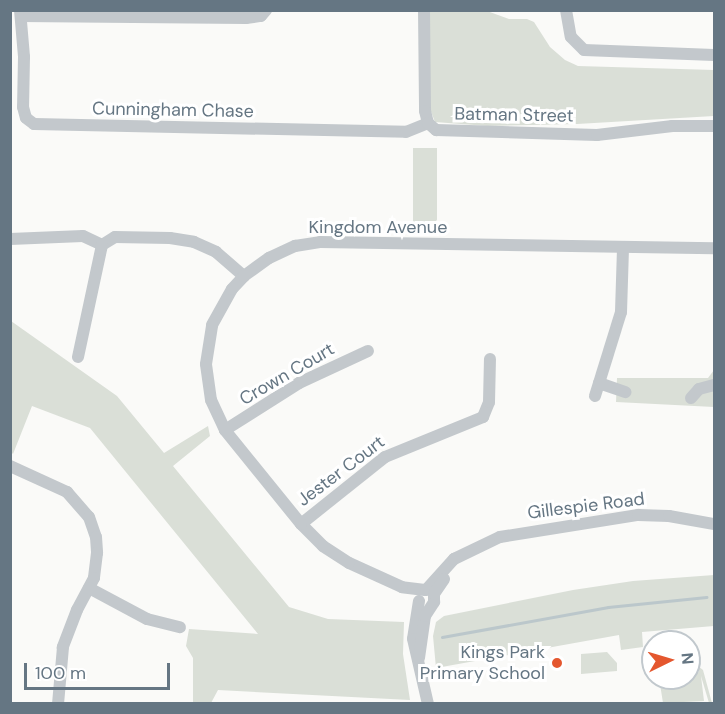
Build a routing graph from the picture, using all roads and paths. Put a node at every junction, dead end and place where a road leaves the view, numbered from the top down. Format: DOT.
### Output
graph roads {
  1 [pos="266,10"];
  2 [pos="424,10"];
  3 [pos="566,10"];
  4 [pos="20,13"];
  5 [pos="714,56"];
  6 [pos="428,123"];
  7 [pos="714,126"];
  8 [pos="10,239"];
  9 [pos="102,245"];
  10 [pos="623,247"];
  11 [pos="714,248"];
  12 [pos="244,276"];
  13 [pos="368,351"];
  14 [pos="78,357"];
  15 [pos="490,359"];
  16 [pos="599,383"];
  17 [pos="714,385"];
  18 [pos="626,392"];
  19 [pos="595,396"];
  20 [pos="691,399"];
  21 [pos="225,430"];
  22 [pos="10,466"];
  23 [pos="714,524"];
  24 [pos="301,525"];
  25 [pos="89,588"];
  26 [pos="425,597"];
  27 [pos="180,627"];
  28 [pos="58,704"];
  29 [pos="428,704"];
  1 -- 4 [label="street"];
  2 -- 6 [label="street, Batman Street"];
  3 -- 5 [label="street"];
  4 -- 6 [label="street, Cunningham Chase"];
  6 -- 7 [label="street, Batman Street"];
  8 -- 9 [label="street"];
  9 -- 12 [label="street"];
  9 -- 14 [label="street"];
  10 -- 11 [label="street, Kingdom Avenue"];
  10 -- 12 [label="street, Kingdom Avenue"];
  10 -- 16 [label="street"];
  12 -- 21 [label="street, Kingdom Avenue"];
  13 -- 21 [label="street, Crown Court"];
  15 -- 24 [label="street, Jester Court"];
  16 -- 18 [label="street"];
  16 -- 19 [label="street"];
  17 -- 20 [label="street"];
  21 -- 24 [label="street, Kingdom Avenue"];
  22 -- 25 [label="street"];
  23 -- 26 [label="street, Gillespie Road"];
  24 -- 26 [label="street, Kingdom Avenue"];
  25 -- 27 [label="street"];
  25 -- 28 [label="street"];
  26 -- 29 [label="street, Gillespie Road"];
}
